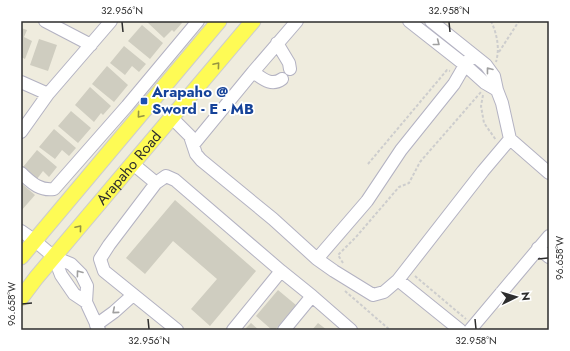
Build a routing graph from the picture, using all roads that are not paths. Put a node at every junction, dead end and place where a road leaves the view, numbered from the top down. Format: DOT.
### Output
graph roads {
  1 [pos="45,21"];
  2 [pos="111,21"];
  3 [pos="198,21"];
  4 [pos="219,21"];
  5 [pos="253,21"];
  6 [pos="297,21"];
  7 [pos="409,21"];
  8 [pos="431,21"];
  9 [pos="277,43"];
  10 [pos="91,45"];
  11 [pos="473,55"];
  12 [pos="465,65"];
  13 [pos="290,69"];
  14 [pos="253,72"];
  15 [pos="282,79"];
  16 [pos="21,82"];
  17 [pos="489,85"];
  18 [pos="48,94"];
  19 [pos="172,118"];
  20 [pos="21,132"];
  21 [pos="510,139"];
  22 [pos="193,144"];
  23 [pos="133,164"];
  24 [pos="549,172"];
  25 [pos="21,173"];
  26 [pos="156,183"];
  27 [pos="21,231"];
  28 [pos="549,236"];
  29 [pos="34,240"];
  30 [pos="538,248"];
  31 [pos="21,257"];
  32 [pos="549,257"];
  33 [pos="54,258"];
  34 [pos="317,259"];
  35 [pos="281,271"];
  36 [pos="398,280"];
  37 [pos="133,295"];
  38 [pos="312,296"];
  39 [pos="21,298"];
  40 [pos="98,327"];
  41 [pos="472,328"];
  42 [pos="177,330"];
  43 [pos="234,330"];
  44 [pos="284,330"];
  45 [pos="351,330"];
  46 [pos="460,330"];
  1 -- 10 [label="street"];
  2 -- 10 [label="street"];
  3 -- 25 [label="street"];
  4 -- 29 [label="main road, Arapaho Road, one-way"];
  19 -- 5 [label="main road, Arapaho Road, one-way"];
  6 -- 9 [label="street"];
  7 -- 12 [label="street, one-way"];
  8 -- 11 [label="street"];
  9 -- 13 [label="street"];
  9 -- 14 [label="street"];
  10 -- 18 [label="street"];
  11 -- 12 [label="street"];
  17 -- 11 [label="street, one-way"];
  12 -- 17 [label="street"];
  12 -- 34 [label="street"];
  14 -- 15 [label="street"];
  14 -- 22 [label="street"];
  16 -- 18 [label="street"];
  17 -- 21 [label="street"];
  18 -- 20 [label="street"];
  19 -- 22 [label="street"];
  19 -- 23 [label="main road, Arapaho Road"];
  21 -- 24 [label="street"];
  21 -- 36 [label="street"];
  22 -- 34 [label="street"];
  23 -- 26 [label="street"];
  33 -- 23 [label="main road, Arapaho Road, one-way"];
  26 -- 35 [label="street"];
  26 -- 37 [label="street"];
  27 -- 29 [label="street"];
  28 -- 30 [label="street"];
  29 -- 31 [label="main road, Arapaho Road"];
  29 -- 33 [label="street"];
  30 -- 32 [label="street"];
  30 -- 41 [label="street"];
  33 -- 39 [label="main road, Arapaho Road"];
  33 -- 40 [label="street"];
  34 -- 36 [label="street"];
  35 -- 38 [label="street"];
  35 -- 43 [label="street"];
  36 -- 46 [label="street"];
  37 -- 40 [label="street, one-way"];
  37 -- 42 [label="street"];
  38 -- 44 [label="street"];
  38 -- 45 [label="street"];
}
